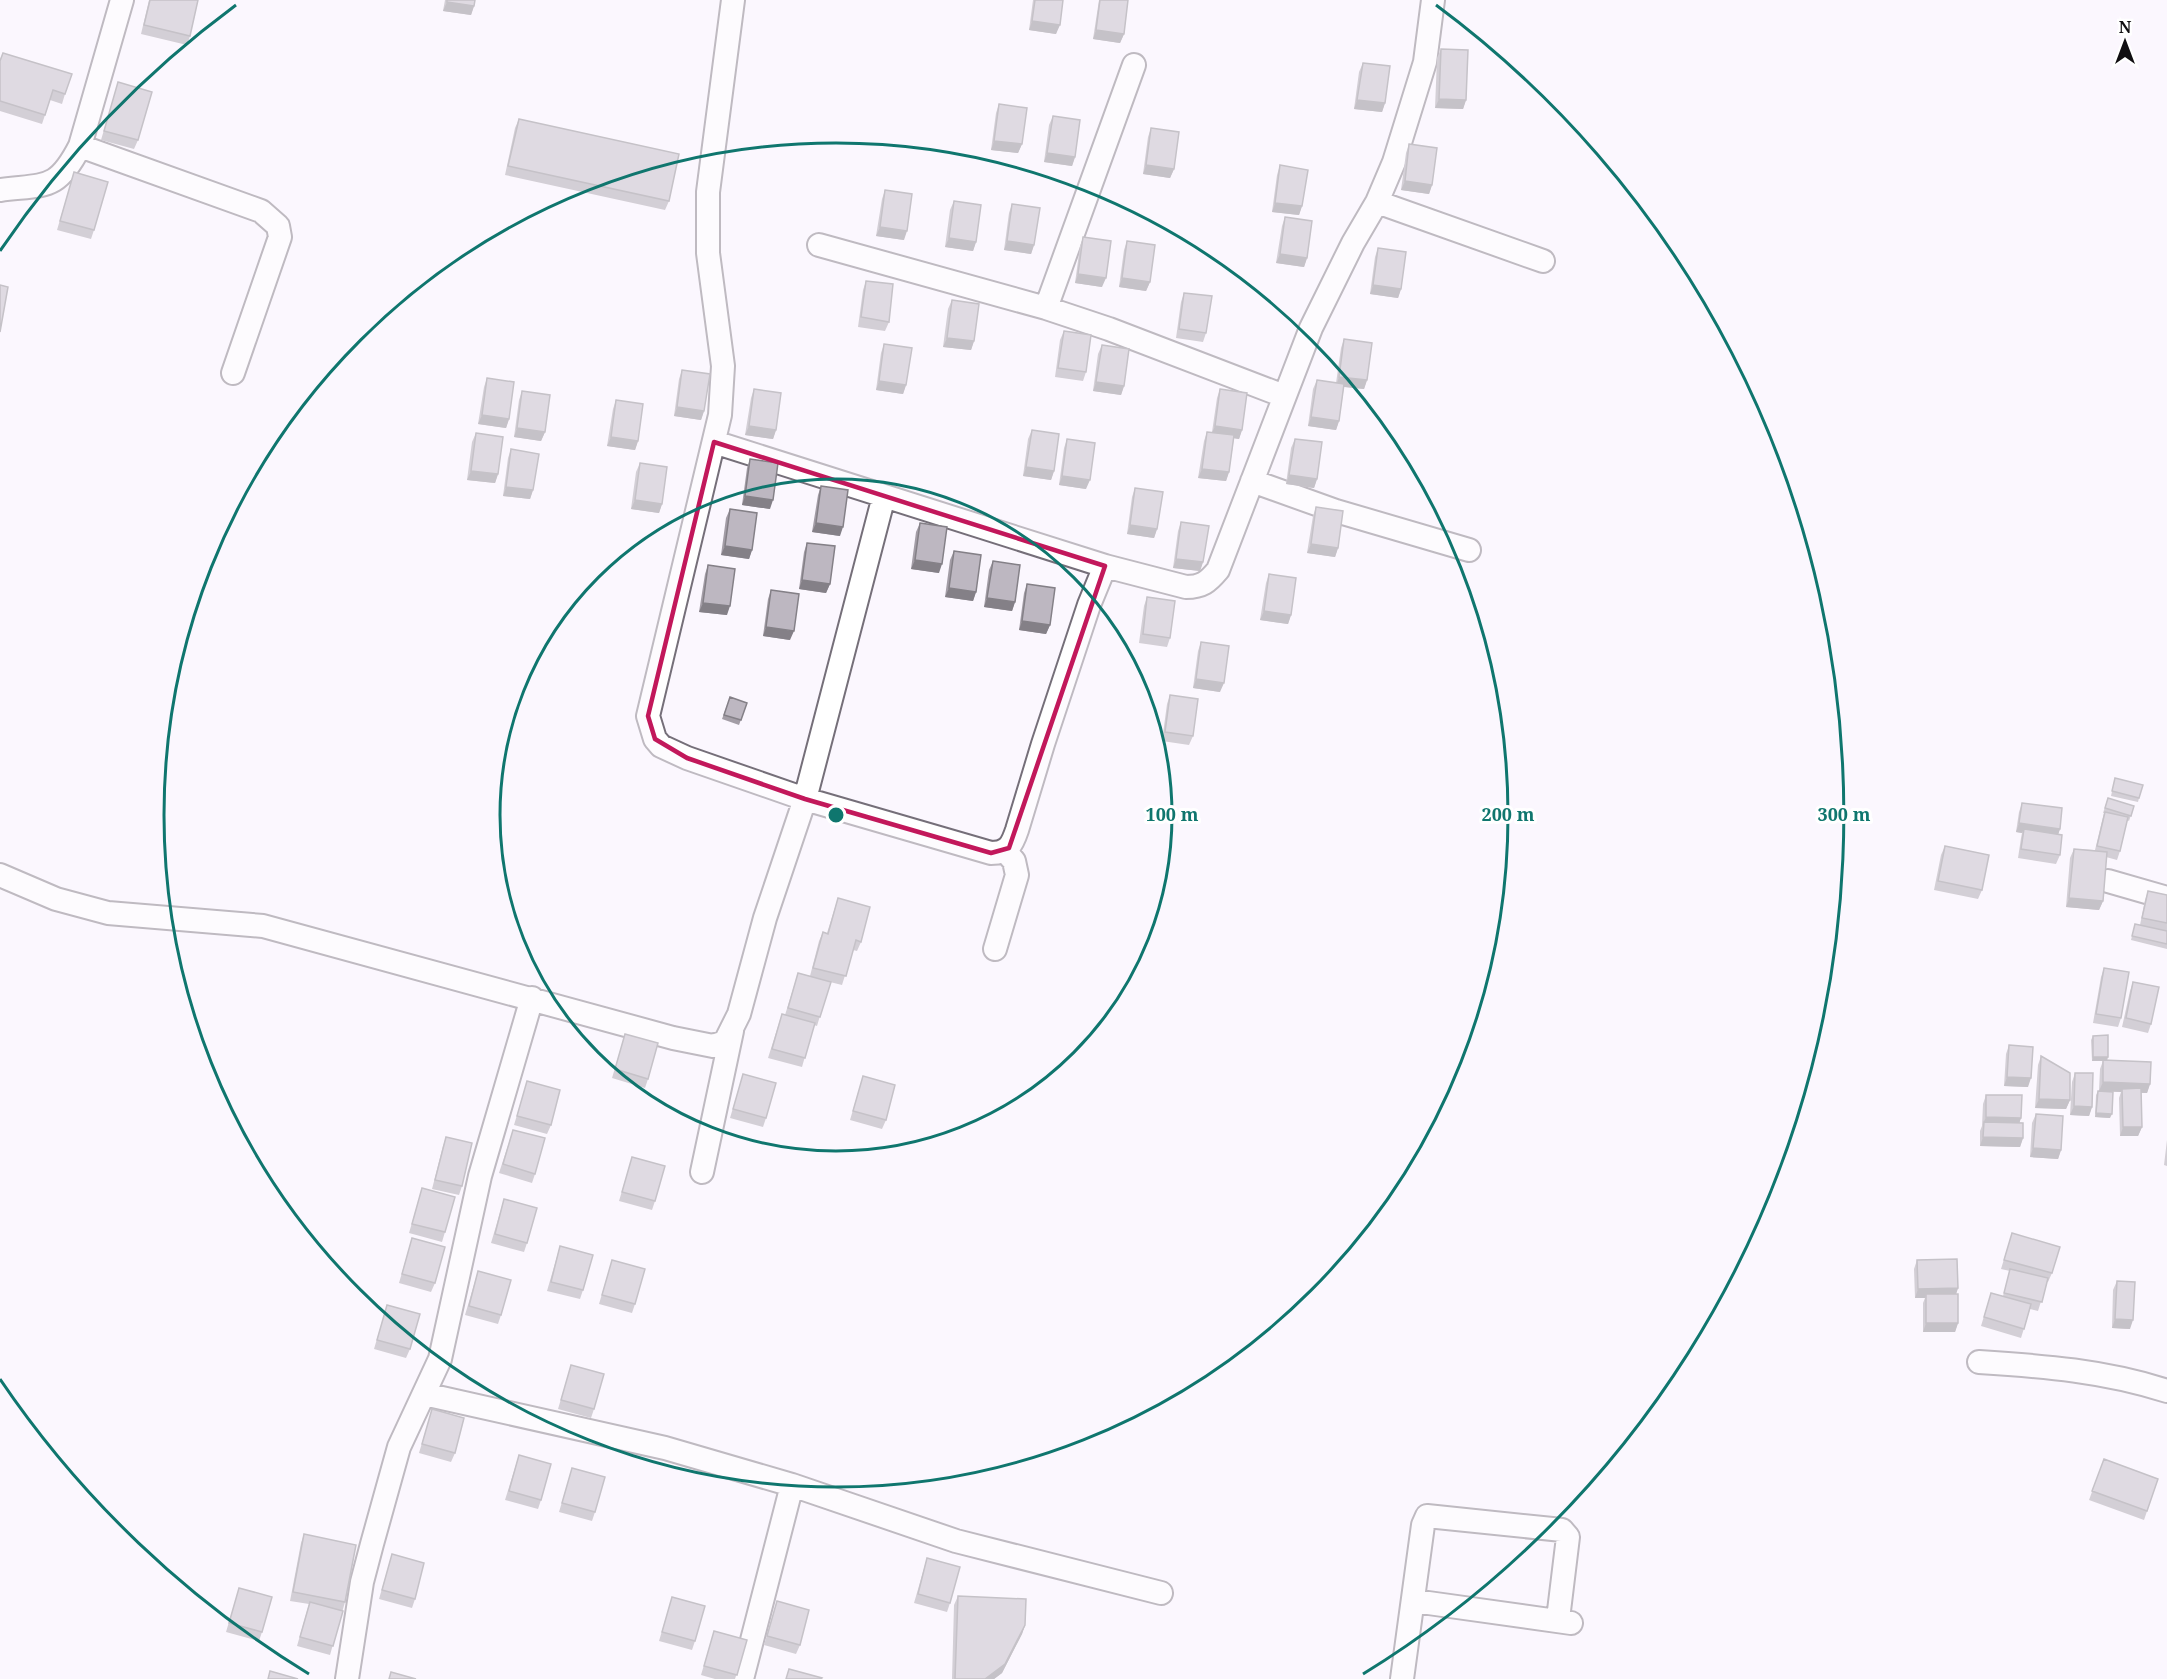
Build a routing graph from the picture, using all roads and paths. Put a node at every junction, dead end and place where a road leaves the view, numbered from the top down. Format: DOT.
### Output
graph roads {
  1 [pos="122,0"];
  2 [pos="733,0"];
  3 [pos="1433,0"];
  4 [pos="1134,65"];
  5 [pos="80,146"];
  6 [pos="0,190"];
  7 [pos="1377,202"];
  8 [pos="819,245"];
  9 [pos="1543,261"];
  10 [pos="1046,308"];
  11 [pos="233,373"];
  12 [pos="1284,396"];
  13 [pos="714,442"];
  14 [pos="1252,481"];
  15 [pos="884,496"];
  16 [pos="1469,550"];
  17 [pos="1105,566"];
  18 [pos="805,799"];
  19 [pos="1005,851"];
  20 [pos="0,876"];
  21 [pos="2108,881"];
  22 [pos="2167,898"];
  23 [pos="995,949"];
  24 [pos="532,998"];
  25 [pos="732,1031"];
  26 [pos="702,1172"];
  27 [pos="1979,1362"];
  28 [pos="2167,1391"];
  29 [pos="424,1394"];
  30 [pos="792,1485"];
  31 [pos="1161,1593"];
  32 [pos="1414,1601"];
  33 [pos="347,1679"];
  34 [pos="742,1679"];
  35 [pos="1402,1679"];
  1 -- 5 [label="street"];
  2 -- 13 [label="street"];
  3 -- 7 [label="street"];
  4 -- 10 [label="street"];
  5 -- 6 [label="street"];
  5 -- 11 [label="street"];
  7 -- 9 [label="street"];
  7 -- 12 [label="street"];
  8 -- 10 [label="street"];
  10 -- 12 [label="street"];
  12 -- 14 [label="street"];
  13 -- 15 [label="street"];
  13 -- 18 [label="street"];
  14 -- 16 [label="street"];
  14 -- 17 [label="street"];
  15 -- 17 [label="street"];
  15 -- 18 [label="street"];
  17 -- 19 [label="street"];
  18 -- 19 [label="street"];
  18 -- 25 [label="street"];
  19 -- 23 [label="street"];
  20 -- 24 [label="street"];
  21 -- 22 [label="street"];
  24 -- 25 [label="street"];
  24 -- 29 [label="street"];
  25 -- 26 [label="street"];
  27 -- 28 [label="street"];
  29 -- 30 [label="street"];
  29 -- 33 [label="street"];
  30 -- 31 [label="street"];
  30 -- 34 [label="street"];
  32 -- 32 [label="street"];
  32 -- 35 [label="street"];
}
